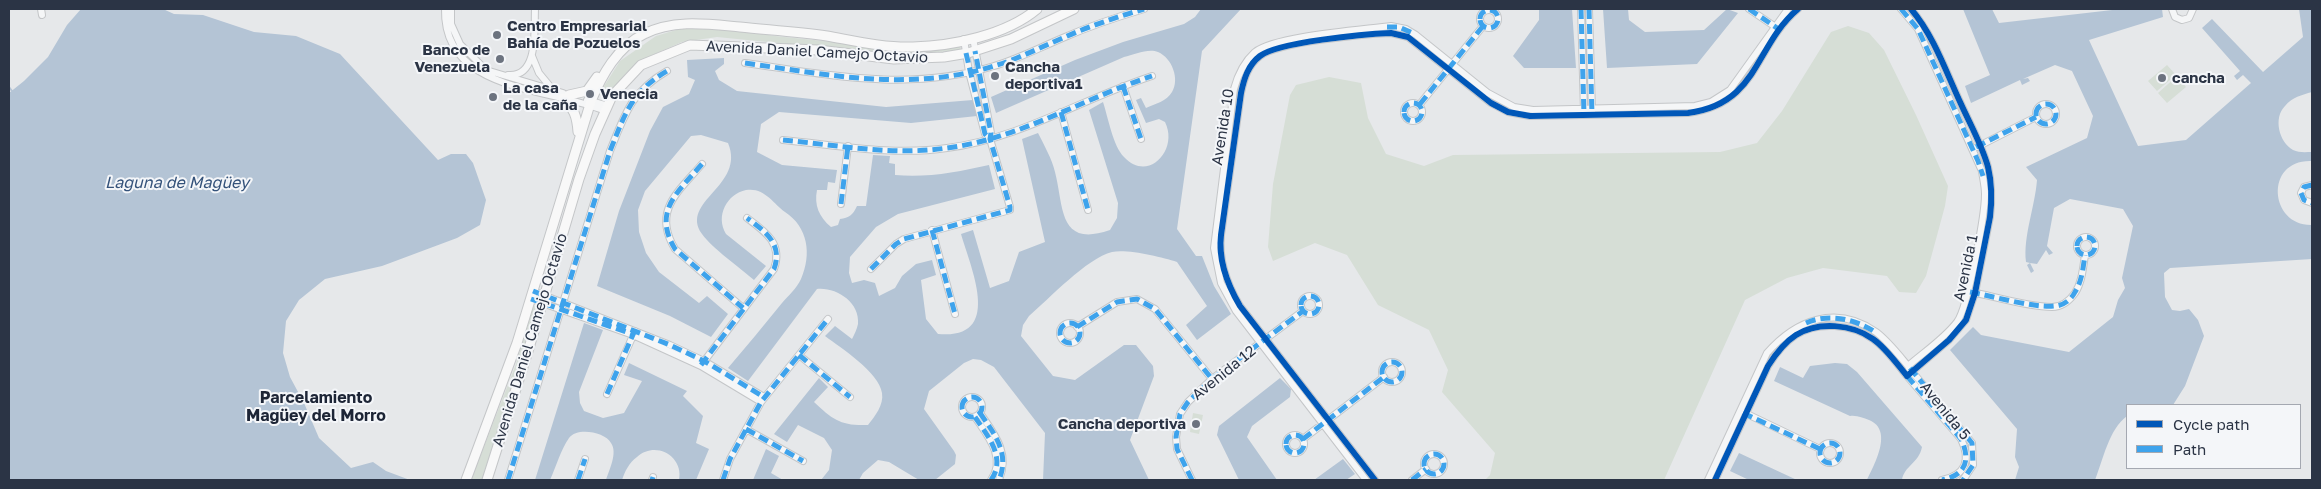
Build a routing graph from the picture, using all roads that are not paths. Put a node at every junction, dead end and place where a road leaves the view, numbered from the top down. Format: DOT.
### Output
graph roads {
  1 [pos="446,9"];
  2 [pos="451,9"];
  3 [pos="535,9"];
  4 [pos="1037,9"];
  5 [pos="1074,9"];
  6 [pos="1144,9"];
  7 [pos="1580,9"];
  8 [pos="1589,9"];
  9 [pos="1749,9"];
  10 [pos="1788,9"];
  11 [pos="1798,9"];
  12 [pos="1901,9"];
  13 [pos="1911,9"];
  14 [pos="2172,9"];
  15 [pos="2193,9"];
  16 [pos="1483,26"];
  17 [pos="1777,28"];
  18 [pos="969,38"];
  19 [pos="975,51"];
  20 [pos="966,53"];
  21 [pos="532,56"];
  22 [pos="745,63"];
  23 [pos="607,66"];
  24 [pos="1450,66"];
  25 [pos="979,70"];
  26 [pos="667,71"];
  27 [pos="969,72"];
  28 [pos="501,75"];
  29 [pos="1152,76"];
  30 [pos="1123,86"];
  31 [pos="552,90"];
  32 [pos="566,96"];
  33 [pos="1957,96"];
  34 [pos="1950,99"];
  35 [pos="590,103"];
  36 [pos="1420,104"];
  37 [pos="606,109"];
  38 [pos="1061,112"];
  39 [pos="1584,112"];
  40 [pos="1592,112"];
  41 [pos="2036,117"];
  42 [pos="990,139"];
  43 [pos="1141,139"];
  44 [pos="783,140"];
  45 [pos="579,142"];
  46 [pos="1980,145"];
  47 [pos="848,146"];
  48 [pos="1972,148"];
  49 [pos="702,164"];
  50 [pos="2312,185"];
  51 [pos="2312,203"];
  52 [pos="841,204"];
  53 [pos="1088,210"];
  54 [pos="747,218"];
  55 [pos="932,230"];
  56 [pos="2085,255"];
  57 [pos="871,269"];
  58 [pos="1971,292"];
  59 [pos="532,295"];
  60 [pos="545,295"];
  61 [pos="563,302"];
  62 [pos="542,304"];
  63 [pos="743,308"];
  64 [pos="560,309"];
  65 [pos="1303,311"];
  66 [pos="955,314"];
  67 [pos="828,319"];
  68 [pos="1077,327"];
  69 [pos="634,332"];
  70 [pos="1263,341"];
  71 [pos="799,355"];
  72 [pos="702,363"];
  73 [pos="1907,371"];
  74 [pos="1384,377"];
  75 [pos="1212,379"];
  76 [pos="607,394"];
  77 [pos="850,398"];
  78 [pos="763,399"];
  79 [pos="1744,413"];
  80 [pos="1324,422"];
  81 [pos="746,429"];
  82 [pos="1302,439"];
  83 [pos="1820,449"];
  84 [pos="584,459"];
  85 [pos="803,460"];
  86 [pos="1356,462"];
  87 [pos="1426,469"];
  88 [pos="466,480"];
  89 [pos="487,480"];
  90 [pos="508,480"];
  91 [pos="578,480"];
  92 [pos="723,480"];
  93 [pos="991,480"];
  94 [pos="999,480"];
  95 [pos="1192,480"];
  96 [pos="1366,480"];
  97 [pos="1375,480"];
  98 [pos="1412,480"];
  99 [pos="1708,480"];
  100 [pos="1716,480"];
  101 [pos="1948,480"];
  102 [pos="1963,480"];
  1 -- 32 [label="street"];
  2 -- 28 [label="street"];
  3 -- 21 [label="street"];
  4 -- 18 [label="main road, Avenida Daniel Camejo Octavio"];
  5 -- 19 [label="main road, Avenida Daniel Camejo Octavio"];
  6 -- 25 [label="street"];
  7 -- 39 [label="street"];
  8 -- 40 [label="street"];
  9 -- 17 [label="street"];
  10 -- 17 [label="street"];
  11 -- 17 [label="street"];
  12 -- 34 [label="street, Avenida 1"];
  13 -- 33 [label="street, Avenida 1"];
  14 -- 15 [label="street"];
  16 -- 24 [label="street"];
  17 -- 40 [label="street"];
  18 -- 19 [label="street"];
  18 -- 20 [label="street"];
  18 -- 23 [label="main road, Avenida Daniel Camejo Octavio"];
  19 -- 20 [label="main road, Avenida Daniel Camejo Octavio"];
  19 -- 25 [label="street"];
  20 -- 27 [label="street"];
  20 -- 37 [label="main road, Avenida Daniel Camejo Octavio"];
  21 -- 28 [label="street"];
  21 -- 31 [label="street"];
  22 -- 27 [label="street"];
  23 -- 32 [label="main road"];
  23 -- 35 [label="main road, Avenida Daniel Camejo Octavio"];
  24 -- 36 [label="street"];
  24 -- 39 [label="street, Avenida 10"];
  24 -- 70 [label="street, Avenida 10"];
  25 -- 27 [label="street"];
  25 -- 42 [label="street"];
  26 -- 61 [label="street"];
  27 -- 42 [label="street"];
  28 -- 31 [label="street"];
  29 -- 30 [label="street"];
  30 -- 38 [label="street"];
  30 -- 43 [label="street"];
  31 -- 32 [label="street"];
  32 -- 35 [label="street"];
  32 -- 45 [label="main road"];
  33 -- 34 [label="street"];
  33 -- 46 [label="street, Avenida 1"];
  34 -- 48 [label="street, Avenida 1"];
  35 -- 37 [label="street"];
  35 -- 45 [label="main road, Avenida Daniel Camejo Octavio"];
  37 -- 60 [label="main road, Avenida Daniel Camejo Octavio"];
  38 -- 42 [label="street"];
  38 -- 53 [label="street"];
  39 -- 40 [label="street, Avenida 10"];
  41 -- 46 [label="street"];
  42 -- 47 [label="street"];
  42 -- 55 [label="street"];
  44 -- 47 [label="street"];
  45 -- 59 [label="main road, Avenida Daniel Camejo Octavio"];
  46 -- 48 [label="street"];
  46 -- 58 [label="street, Avenida 1"];
  47 -- 52 [label="street"];
  48 -- 58 [label="street, Avenida 1"];
  49 -- 63 [label="street"];
  50 -- 51 [label="street"];
  54 -- 63 [label="street"];
  55 -- 57 [label="street"];
  55 -- 66 [label="street"];
  56 -- 58 [label="street"];
  58 -- 73 [label="street, Avenida 1"];
  59 -- 60 [label="street"];
  59 -- 62 [label="street"];
  59 -- 88 [label="main road, Avenida Daniel Camejo Octavio"];
  60 -- 61 [label="street"];
  60 -- 62 [label="main road, Avenida Daniel Camejo Octavio"];
  61 -- 64 [label="street"];
  61 -- 69 [label="street"];
  62 -- 64 [label="street"];
  62 -- 89 [label="main road, Avenida Daniel Camejo Octavio"];
  63 -- 72 [label="street"];
  64 -- 69 [label="street"];
  64 -- 90 [label="street"];
  65 -- 70 [label="street, Avenida 12"];
  67 -- 71 [label="street"];
  68 -- 75 [label="street"];
  69 -- 72 [label="street"];
  69 -- 76 [label="street"];
  70 -- 75 [label="street, Avenida 12"];
  70 -- 80 [label="street, Avenida 10"];
  71 -- 77 [label="street"];
  71 -- 78 [label="street"];
  72 -- 78 [label="street"];
  73 -- 79 [label="street"];
  73 -- 101 [label="street, Avenida 5"];
  73 -- 102 [label="street, Avenida 5"];
  74 -- 80 [label="street"];
  75 -- 95 [label="street, Avenida 12"];
  78 -- 81 [label="street"];
  79 -- 83 [label="street"];
  79 -- 99 [label="street"];
  79 -- 100 [label="street"];
  80 -- 82 [label="street"];
  80 -- 86 [label="street, Avenida 10"];
  81 -- 85 [label="street"];
  81 -- 92 [label="street"];
  84 -- 91 [label="street"];
  86 -- 96 [label="street, Avenida 10"];
  86 -- 97 [label="street, Avenida 10"];
  87 -- 98 [label="street"];
  93 -- 94 [label="street"];
}
